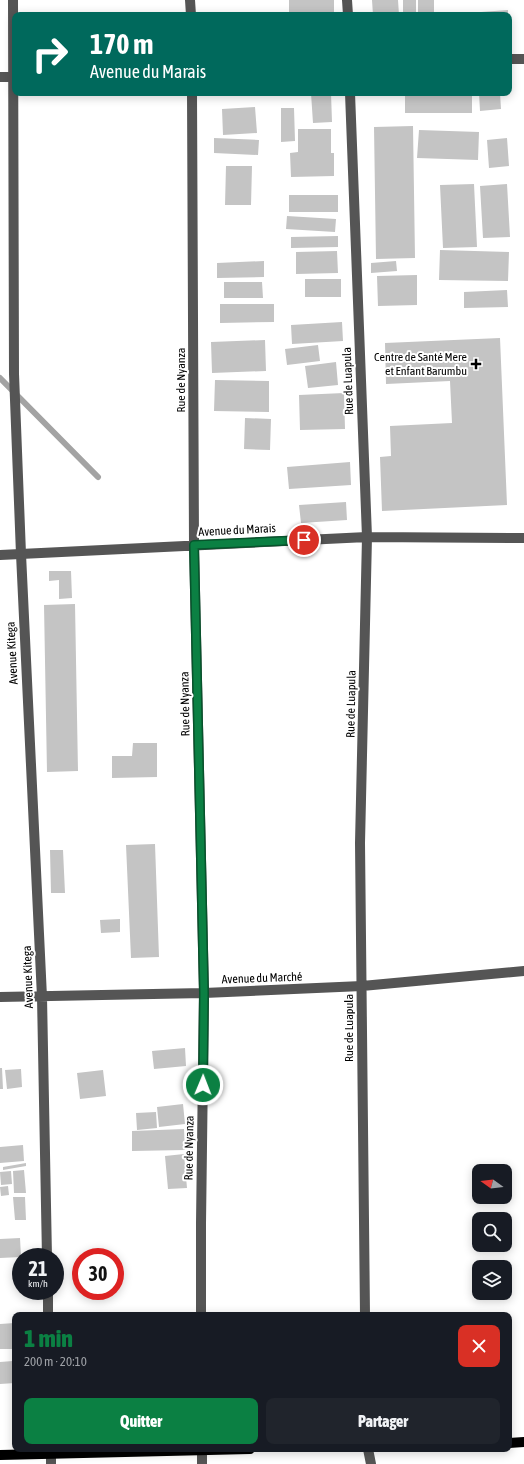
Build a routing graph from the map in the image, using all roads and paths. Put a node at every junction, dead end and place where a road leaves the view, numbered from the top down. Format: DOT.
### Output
graph roads {
  1 [pos="13,0"];
  2 [pos="190,0"];
  3 [pos="347,0"];
  4 [pos="13,12"];
  5 [pos="191,12"];
  6 [pos="348,12"];
  7 [pos="512,59"];
  8 [pos="524,59"];
  9 [pos="0,77"];
  10 [pos="12,77"];
  11 [pos="14,96"];
  12 [pos="192,96"];
  13 [pos="350,96"];
  14 [pos="367,538"];
  15 [pos="524,538"];
  16 [pos="194,545"];
  17 [pos="0,554"];
  18 [pos="21,554"];
  19 [pos="524,971"];
  20 [pos="362,986"];
  21 [pos="204,993"];
  22 [pos="0,997"];
  23 [pos="42,997"];
  24 [pos="47,1248"];
  25 [pos="48,1300"];
  26 [pos="48,1312"];
  27 [pos="201,1312"];
  28 [pos="365,1312"];
  29 [pos="524,1442"];
  30 [pos="512,1443"];
  31 [pos="152,1452"];
  32 [pos="202,1452"];
  33 [pos="369,1452"];
  34 [pos="0,1455"];
  35 [pos="51,1456"];
  36 [pos="202,1464"];
  37 [pos="371,1464"];
  1 -- 4 [label="street, Avenue Kitega"];
  2 -- 5 [label="street"];
  3 -- 6 [label="street"];
  7 -- 8 [label="street"];
  9 -- 10 [label="street"];
  11 -- 18 [label="street, Avenue Kitega"];
  12 -- 16 [label="street, Rue de Nyanza"];
  13 -- 14 [label="street, Rue de Luapula"];
  14 -- 15 [label="street, Avenue du Marais"];
  14 -- 16 [label="street, Avenue du Marais"];
  14 -- 20 [label="street, Rue de Luapula"];
  16 -- 18 [label="street, Avenue du Marais"];
  16 -- 21 [label="street, Rue de Nyanza"];
  17 -- 18 [label="street, Avenue du Marais"];
  18 -- 23 [label="street, Avenue Kitega"];
  19 -- 20 [label="street, Avenue du Marché"];
  20 -- 21 [label="street, Avenue du Marché"];
  20 -- 28 [label="street, Rue de Luapula"];
  21 -- 23 [label="street, Avenue du Marché"];
  21 -- 27 [label="street, Rue de Nyanza"];
  22 -- 23 [label="street, Avenue du Marché"];
  23 -- 24 [label="street, Avenue Kitega"];
  25 -- 26 [label="street"];
  29 -- 30 [label="main road"];
  31 -- 35 [label="main road"];
  32 -- 36 [label="street"];
  33 -- 37 [label="street"];
  34 -- 35 [label="main road"];
}
